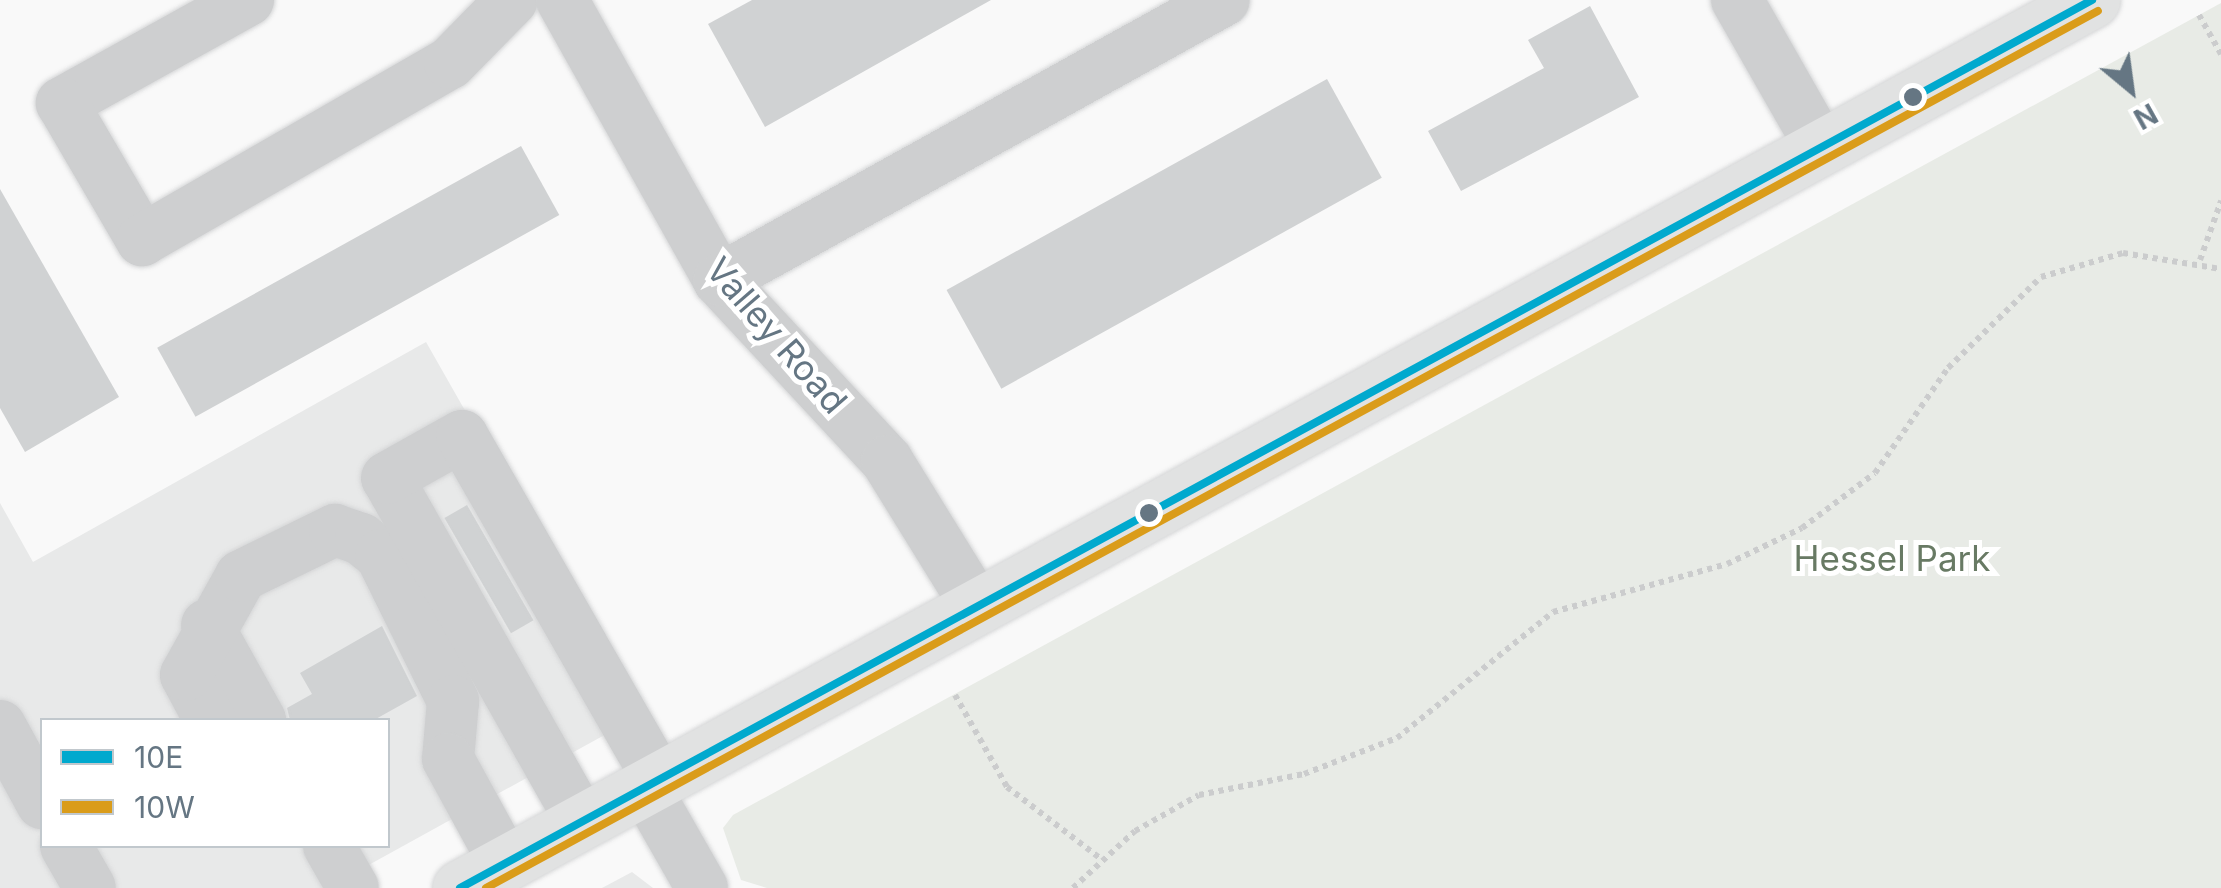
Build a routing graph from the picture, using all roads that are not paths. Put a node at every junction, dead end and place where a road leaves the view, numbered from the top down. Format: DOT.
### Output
graph roads {
  1 [pos="248,0"];
  2 [pos="512,0"];
  3 [pos="562,0"];
  4 [pos="1224,0"];
  5 [pos="1737,0"];
  6 [pos="2092,0"];
  7 [pos="1821,147"];
  8 [pos="719,280"];
  9 [pos="976,607"];
  10 [pos="207,625"];
  11 [pos="209,718"];
  12 [pos="259,718"];
  13 [pos="0,726"];
  14 [pos="652,784"];
  15 [pos="40,799"];
  16 [pos="582,822"];
  17 [pos="67,848"];
  18 [pos="330,848"];
  19 [pos="483,876"];
  20 [pos="90,888"];
  21 [pos="353,888"];
  22 [pos="702,888"];
  1 -- 2 [label="street"];
  3 -- 8 [label="street, Valley Road"];
  4 -- 8 [label="street"];
  5 -- 7 [label="street"];
  6 -- 7 [label="main road"];
  7 -- 9 [label="main road"];
  8 -- 9 [label="street, Valley Road"];
  9 -- 14 [label="main road"];
  10 -- 11 [label="street"];
  10 -- 12 [label="street"];
  10 -- 19 [label="street"];
  13 -- 15 [label="street"];
  14 -- 16 [label="main road"];
  14 -- 16 [label="street"];
  14 -- 22 [label="street"];
  16 -- 19 [label="main road"];
  17 -- 20 [label="street"];
  18 -- 21 [label="street"];
}
